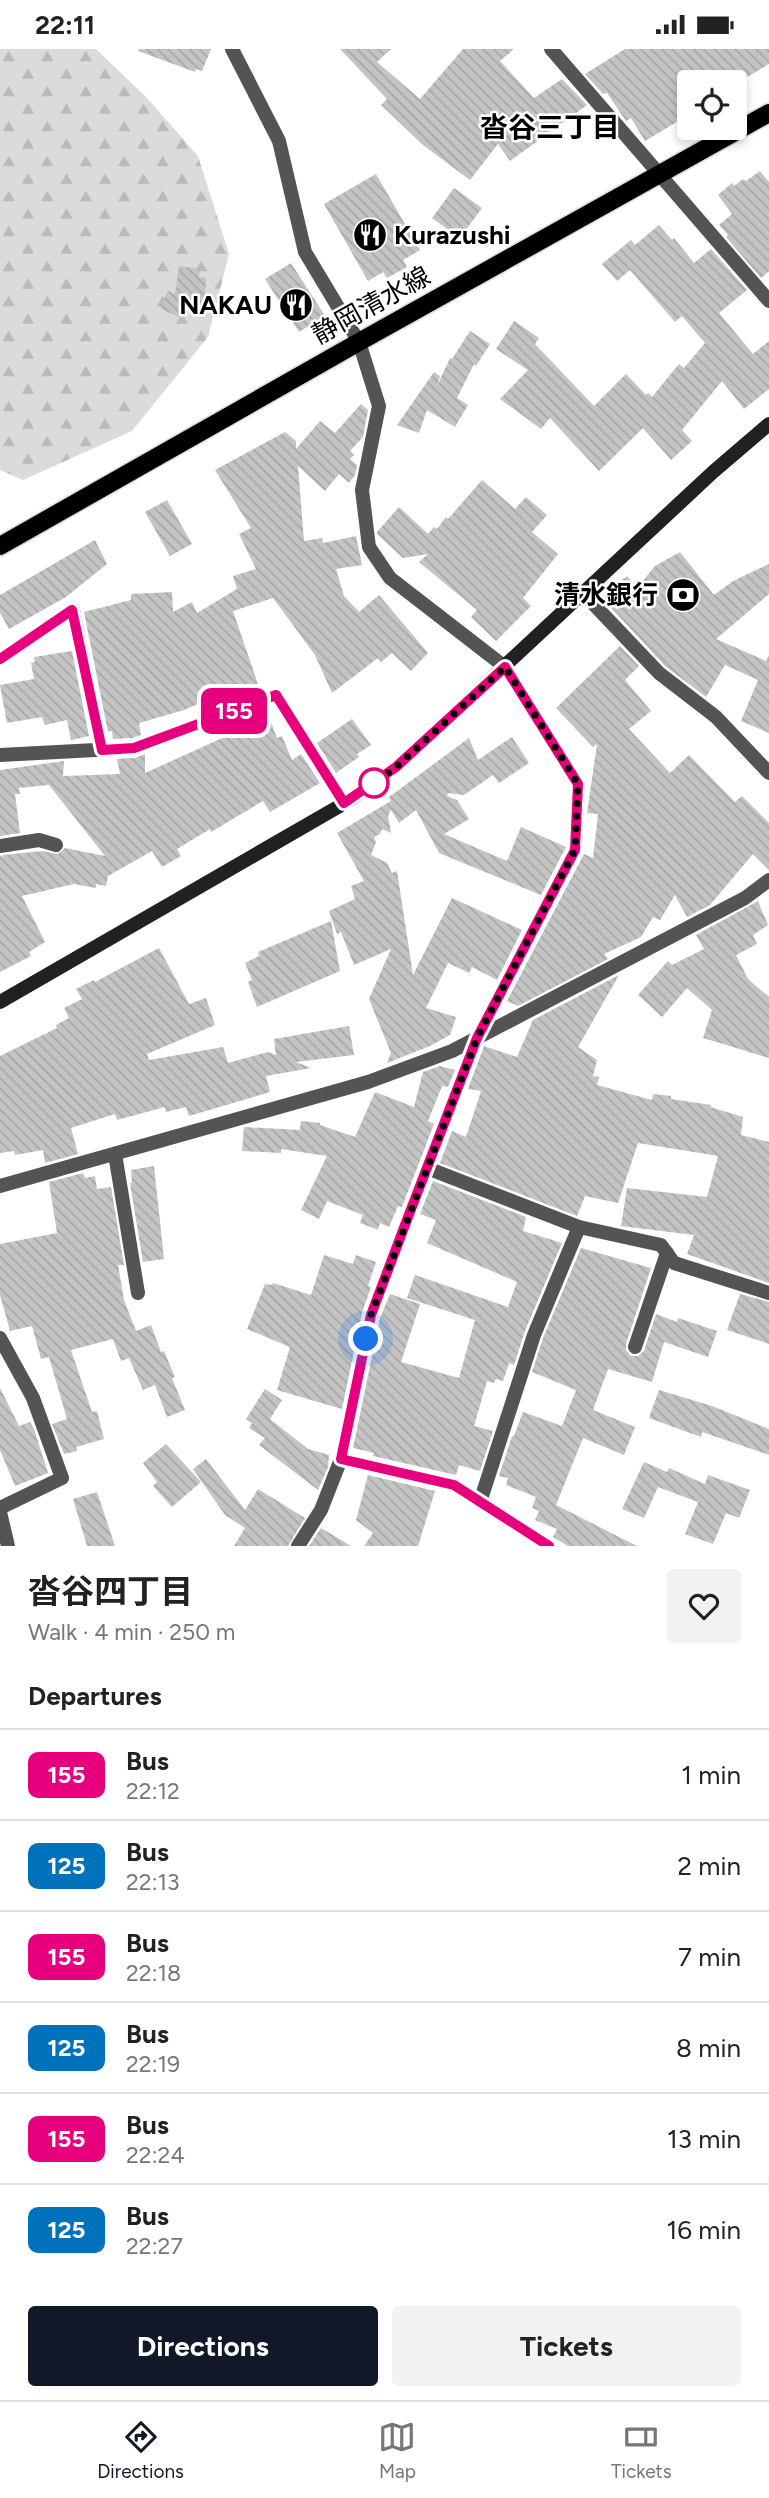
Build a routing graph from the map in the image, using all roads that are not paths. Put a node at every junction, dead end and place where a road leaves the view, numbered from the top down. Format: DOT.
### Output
graph roads {
  1 [pos="232,49"];
  2 [pos="551,49"];
  3 [pos="769,113"];
  4 [pos="658,175"];
  5 [pos="769,300"];
  6 [pos="359,342"];
  7 [pos="769,424"];
  8 [pos="0,546"];
  9 [pos="583,593"];
  10 [pos="0,659"];
  11 [pos="505,667"];
  12 [pos="102,750"];
  13 [pos="0,755"];
  14 [pos="769,773"];
  15 [pos="344,803"];
  16 [pos="56,845"];
  17 [pos="0,846"];
  18 [pos="769,880"];
  19 [pos="0,1002"];
  20 [pos="477,1038"];
  21 [pos="115,1154"];
  22 [pos="427,1168"];
  23 [pos="0,1186"];
  24 [pos="579,1227"];
  25 [pos="667,1253"];
  26 [pos="138,1293"];
  27 [pos="769,1293"];
  28 [pos="0,1338"];
  29 [pos="635,1347"];
  30 [pos="341,1459"];
  31 [pos="480,1502"];
  32 [pos="0,1510"];
  33 [pos="8,1546"];
  34 [pos="298,1546"];
  35 [pos="549,1546"];
  1 -- 6 [label="street"];
  2 -- 4 [label="street"];
  3 -- 4 [label="main road, 静岡清水線"];
  4 -- 5 [label="street"];
  4 -- 6 [label="main road, 静岡清水線"];
  6 -- 8 [label="main road, 静岡清水線"];
  6 -- 11 [label="street"];
  7 -- 9 [label="street"];
  9 -- 11 [label="street"];
  9 -- 14 [label="street"];
  10 -- 12 [label="street"];
  11 -- 15 [label="street"];
  11 -- 20 [label="street"];
  12 -- 13 [label="street"];
  12 -- 15 [label="street"];
  15 -- 19 [label="street"];
  16 -- 17 [label="street"];
  18 -- 20 [label="street"];
  20 -- 21 [label="street"];
  20 -- 22 [label="street"];
  21 -- 23 [label="street"];
  21 -- 26 [label="street"];
  22 -- 24 [label="street"];
  22 -- 30 [label="street"];
  24 -- 25 [label="street"];
  24 -- 31 [label="street"];
  25 -- 27 [label="street"];
  25 -- 29 [label="street"];
  28 -- 32 [label="street"];
  30 -- 31 [label="street"];
  30 -- 34 [label="street"];
  31 -- 35 [label="street"];
  32 -- 33 [label="street"];
}
